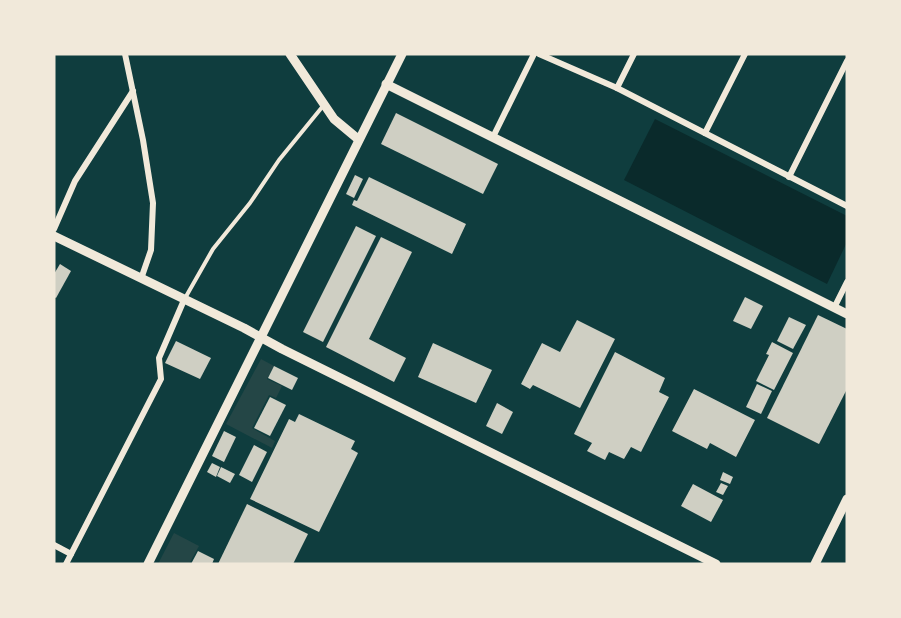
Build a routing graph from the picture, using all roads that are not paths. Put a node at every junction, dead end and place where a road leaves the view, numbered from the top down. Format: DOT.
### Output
graph roads {
  1 [pos="125,54"];
  2 [pos="290,54"];
  3 [pos="402,54"];
  4 [pos="534,54"];
  5 [pos="539,54"];
  6 [pos="634,54"];
  7 [pos="745,54"];
  8 [pos="847,62"];
  9 [pos="386,84"];
  10 [pos="617,88"];
  11 [pos="133,91"];
  12 [pos="323,106"];
  13 [pos="705,133"];
  14 [pos="493,137"];
  15 [pos="358,139"];
  16 [pos="789,177"];
  17 [pos="847,206"];
  18 [pos="54,229"];
  19 [pos="54,236"];
  20 [pos="141,279"];
  21 [pos="847,282"];
  22 [pos="184,300"];
  23 [pos="834,308"];
  24 [pos="847,314"];
  25 [pos="261,337"];
  26 [pos="847,499"];
  27 [pos="54,545"];
  28 [pos="71,554"];
  29 [pos="66,564"];
  30 [pos="148,564"];
  31 [pos="716,564"];
  32 [pos="815,564"];
  1 -- 11 [label="street"];
  2 -- 12 [label="street"];
  3 -- 9 [label="street"];
  4 -- 14 [label="street"];
  5 -- 10 [label="street"];
  6 -- 10 [label="street"];
  7 -- 13 [label="street"];
  8 -- 16 [label="street"];
  9 -- 14 [label="street"];
  9 -- 15 [label="street"];
  10 -- 13 [label="street"];
  11 -- 18 [label="street"];
  11 -- 20 [label="street"];
  12 -- 15 [label="street"];
  12 -- 22 [label="lane"];
  13 -- 16 [label="street"];
  14 -- 23 [label="street"];
  15 -- 25 [label="street"];
  16 -- 17 [label="street"];
  19 -- 20 [label="street"];
  20 -- 22 [label="street"];
  21 -- 23 [label="street"];
  22 -- 25 [label="street"];
  22 -- 28 [label="street"];
  23 -- 24 [label="street"];
  25 -- 30 [label="street"];
  25 -- 31 [label="street"];
  26 -- 32 [label="street"];
  27 -- 28 [label="street"];
  28 -- 29 [label="street"];
}
